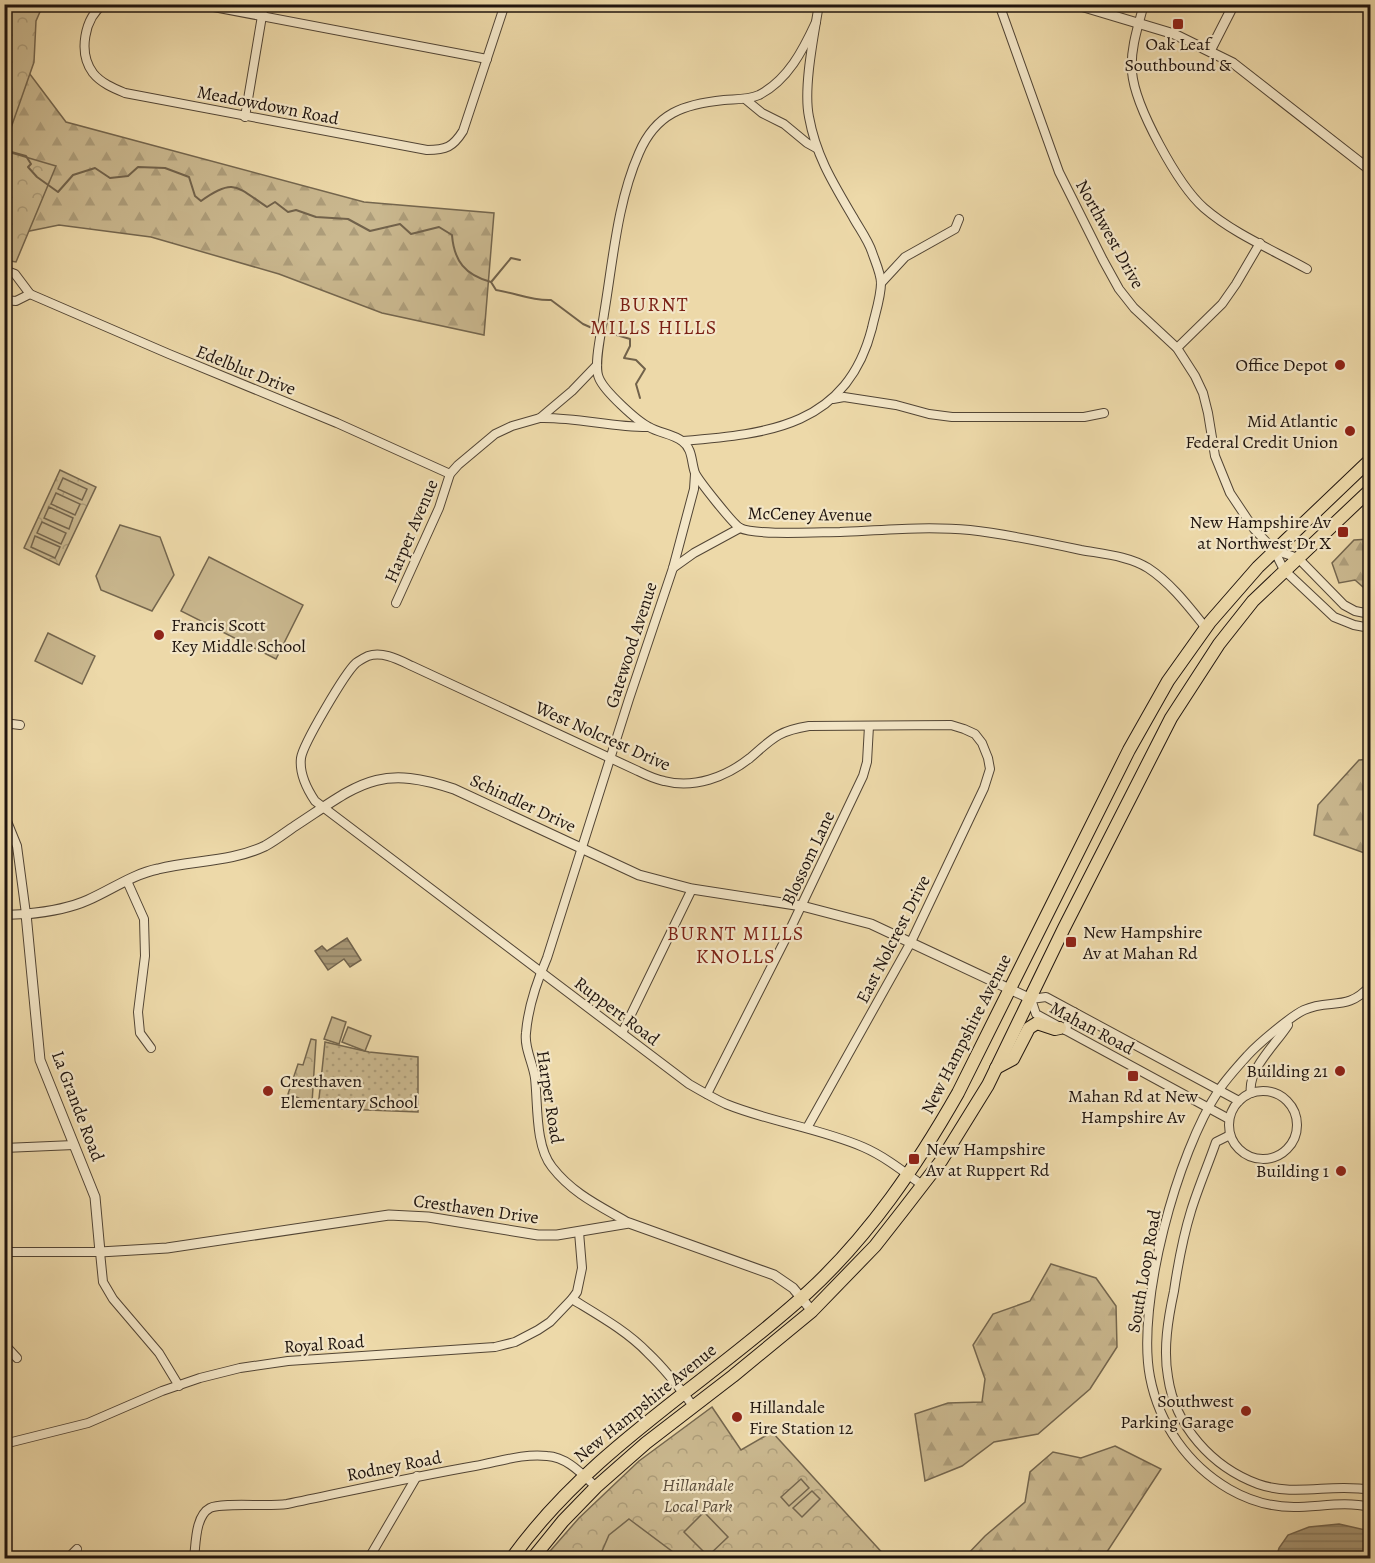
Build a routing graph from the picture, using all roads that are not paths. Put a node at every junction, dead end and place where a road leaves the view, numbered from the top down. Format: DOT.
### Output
graph roads {
  1 [pos="104,4"];
  2 [pos="198,4"];
  3 [pos="264,4"];
  4 [pos="506,4"];
  5 [pos="819,4"];
  6 [pos="999,4"];
  7 [pos="1074,4"];
  8 [pos="1144,4"];
  9 [pos="1234,4"];
  10 [pos="261,16"];
  11 [pos="816,22"];
  12 [pos="1138,23"];
  13 [pos="1210,51"];
  14 [pos="487,59"];
  15 [pos="746,99"];
  16 [pos="245,117"];
  17 [pos="816,148"];
  18 [pos="1371,170"];
  19 [pos="959,219"];
  20 [pos="1260,243"];
  21 [pos="1307,268"];
  22 [pos="4,270"];
  23 [pos="881,283"];
  24 [pos="30,294"];
  25 [pos="4,300"];
  26 [pos="1177,348"];
  27 [pos="597,366"];
  28 [pos="832,399"];
  29 [pos="1104,412"];
  30 [pos="540,418"];
  31 [pos="647,427"];
  32 [pos="683,441"];
  33 [pos="1371,460"];
  34 [pos="450,474"];
  35 [pos="695,474"];
  36 [pos="1371,490"];
  37 [pos="740,528"];
  38 [pos="1274,550"];
  39 [pos="1298,558"];
  40 [pos="673,568"];
  41 [pos="1284,570"];
  42 [pos="396,603"];
  43 [pos="1371,614"];
  44 [pos="1206,628"];
  45 [pos="1371,628"];
  46 [pos="4,723"];
  47 [pos="20,724"];
  48 [pos="869,726"];
  49 [pos="610,758"];
  50 [pos="988,758"];
  51 [pos="324,807"];
  52 [pos="4,814"];
  53 [pos="581,849"];
  54 [pos="128,881"];
  55 [pos="692,889"];
  56 [pos="802,906"];
  57 [pos="26,914"];
  58 [pos="4,915"];
  59 [pos="911,942"];
  60 [pos="541,972"];
  61 [pos="1371,986"];
  62 [pos="1010,990"];
  63 [pos="1031,999"];
  64 [pos="1074,1012"];
  65 [pos="1294,1017"];
  66 [pos="1062,1029"];
  67 [pos="622,1033"];
  68 [pos="151,1048"];
  69 [pos="996,1068"];
  70 [pos="1219,1090"];
  71 [pos="1251,1093"];
  72 [pos="706,1094"];
  73 [pos="1239,1101"];
  74 [pos="1209,1108"];
  75 [pos="1229,1119"];
  76 [pos="807,1128"];
  77 [pos="1230,1135"];
  78 [pos="74,1145"];
  79 [pos="4,1148"];
  80 [pos="908,1175"];
  81 [pos="922,1185"];
  82 [pos="629,1223"];
  83 [pos="579,1232"];
  84 [pos="4,1252"];
  85 [pos="100,1252"];
  86 [pos="801,1298"];
  87 [pos="572,1299"];
  88 [pos="812,1311"];
  89 [pos="4,1344"];
  90 [pos="17,1358"];
  91 [pos="179,1386"];
  92 [pos="684,1393"];
  93 [pos="693,1406"];
  94 [pos="4,1444"];
  95 [pos="417,1476"];
  96 [pos="584,1476"];
  97 [pos="596,1488"];
  98 [pos="1371,1490"];
  99 [pos="1371,1507"];
  100 [pos="77,1549"];
  101 [pos="68,1558"];
  102 [pos="194,1558"];
  103 [pos="369,1558"];
  104 [pos="512,1558"];
  105 [pos="533,1558"];
  1 -- 16 [label="street, Meadowdown Road"];
  2 -- 10 [label="street"];
  3 -- 10 [label="street"];
  4 -- 14 [label="street, Meadowdown Road"];
  5 -- 11 [label="street"];
  6 -- 26 [label="street, Northwest Drive"];
  7 -- 12 [label="street"];
  8 -- 12 [label="street"];
  9 -- 13 [label="street"];
  10 -- 14 [label="street"];
  10 -- 16 [label="street"];
  11 -- 15 [label="street"];
  11 -- 17 [label="street"];
  12 -- 13 [label="street"];
  12 -- 20 [label="street"];
  13 -- 18 [label="street"];
  14 -- 16 [label="street, Meadowdown Road"];
  15 -- 17 [label="street"];
  15 -- 27 [label="street"];
  17 -- 23 [label="street"];
  19 -- 23 [label="street"];
  20 -- 21 [label="street"];
  20 -- 26 [label="street"];
  22 -- 24 [label="street, Edelblut Drive"];
  23 -- 28 [label="street"];
  24 -- 25 [label="street"];
  24 -- 34 [label="street, Edelblut Drive"];
  26 -- 38 [label="street, Northwest Drive"];
  27 -- 30 [label="street, Harper Avenue"];
  27 -- 31 [label="street"];
  28 -- 29 [label="street"];
  28 -- 32 [label="street"];
  30 -- 31 [label="street"];
  30 -- 34 [label="street, Harper Avenue"];
  31 -- 32 [label="street"];
  32 -- 35 [label="street, McCeney Avenue"];
  33 -- 38 [label="main road, New Hampshire Avenue"];
  34 -- 42 [label="street, Harper Avenue"];
  35 -- 37 [label="street, McCeney Avenue"];
  35 -- 40 [label="street, Gatewood Avenue"];
  36 -- 39 [label="main road, New Hampshire Avenue"];
  37 -- 40 [label="street, Gatewood Avenue"];
  37 -- 44 [label="street, McCeney Avenue"];
  38 -- 39 [label="street"];
  38 -- 41 [label="street"];
  38 -- 44 [label="main road, New Hampshire Avenue"];
  39 -- 41 [label="main road, New Hampshire Avenue"];
  39 -- 43 [label="street"];
  40 -- 49 [label="street, Gatewood Avenue"];
  41 -- 45 [label="street"];
  41 -- 63 [label="main road, New Hampshire Avenue"];
  44 -- 62 [label="main road, New Hampshire Avenue"];
  46 -- 47 [label="street"];
  48 -- 49 [label="street, West Nolcrest Drive"];
  48 -- 50 [label="street, West Nolcrest Drive"];
  48 -- 56 [label="street, Blossom Lane"];
  49 -- 51 [label="street, West Nolcrest Drive"];
  49 -- 53 [label="street, Gatewood Avenue"];
  50 -- 59 [label="street, East Nolcrest Drive"];
  51 -- 53 [label="street, Schindler Drive"];
  51 -- 54 [label="street, Schindler Drive"];
  51 -- 60 [label="street, Ruppert Road"];
  52 -- 57 [label="street, La Grande Road"];
  53 -- 55 [label="street, Schindler Drive"];
  53 -- 60 [label="street, Gatewood Avenue"];
  54 -- 57 [label="street, Schindler Drive"];
  54 -- 68 [label="street"];
  55 -- 56 [label="street, Schindler Drive"];
  55 -- 67 [label="street"];
  56 -- 59 [label="street, Schindler Drive"];
  56 -- 72 [label="street, Blossom Lane"];
  57 -- 58 [label="street, Schindler Drive"];
  57 -- 78 [label="street, La Grande Road"];
  59 -- 62 [label="street, Schindler Drive"];
  59 -- 76 [label="street, East Nolcrest Drive"];
  60 -- 67 [label="street, Ruppert Road"];
  60 -- 82 [label="street, Harper Road"];
  61 -- 65 [label="street"];
  62 -- 63 [label="street, Schindler Drive"];
  62 -- 80 [label="main road, New Hampshire Avenue"];
  63 -- 64 [label="street, Mahan Road"];
  63 -- 66 [label="street, Mahan Road"];
  63 -- 69 [label="main road, New Hampshire Avenue"];
  64 -- 66 [label="street"];
  64 -- 70 [label="street, Mahan Road"];
  65 -- 70 [label="street"];
  65 -- 71 [label="street"];
  66 -- 69 [label="main road"];
  66 -- 74 [label="street, Mahan Road"];
  67 -- 72 [label="street, Ruppert Road"];
  69 -- 81 [label="main road, New Hampshire Avenue"];
  70 -- 73 [label="street, Mahan Road"];
  70 -- 74 [label="street"];
  71 -- 73 [label="street"];
  71 -- 77 [label="street"];
  72 -- 76 [label="street, Ruppert Road"];
  73 -- 75 [label="street"];
  74 -- 75 [label="street, Mahan Road"];
  74 -- 99 [label="street, South Loop Road"];
  75 -- 77 [label="street"];
  76 -- 80 [label="street, Ruppert Road"];
  77 -- 98 [label="street, South Loop Road"];
  78 -- 79 [label="street"];
  78 -- 85 [label="street, La Grande Road"];
  80 -- 81 [label="street, Ruppert Road"];
  80 -- 86 [label="main road, New Hampshire Avenue"];
  81 -- 88 [label="main road, New Hampshire Avenue"];
  82 -- 83 [label="street, Cresthaven Drive"];
  82 -- 86 [label="street, Cresthaven Drive"];
  83 -- 85 [label="street, Cresthaven Drive"];
  83 -- 87 [label="street, Royal Road"];
  84 -- 85 [label="street, Cresthaven Drive"];
  85 -- 91 [label="street, La Grande Road"];
  86 -- 88 [label="street, Cresthaven Drive"];
  86 -- 92 [label="main road, New Hampshire Avenue"];
  87 -- 91 [label="street, Royal Road"];
  87 -- 92 [label="street"];
  88 -- 93 [label="main road, New Hampshire Avenue"];
  89 -- 90 [label="street"];
  91 -- 94 [label="street, Royal Road"];
  92 -- 93 [label="street"];
  92 -- 96 [label="main road, New Hampshire Avenue"];
  93 -- 97 [label="main road, New Hampshire Avenue"];
  95 -- 96 [label="street, Rodney Road"];
  95 -- 102 [label="street, Rodney Road"];
  95 -- 103 [label="street"];
  96 -- 97 [label="street, Rodney Road"];
  96 -- 104 [label="main road, New Hampshire Avenue"];
  97 -- 105 [label="main road, New Hampshire Avenue"];
  100 -- 101 [label="street"];
}
